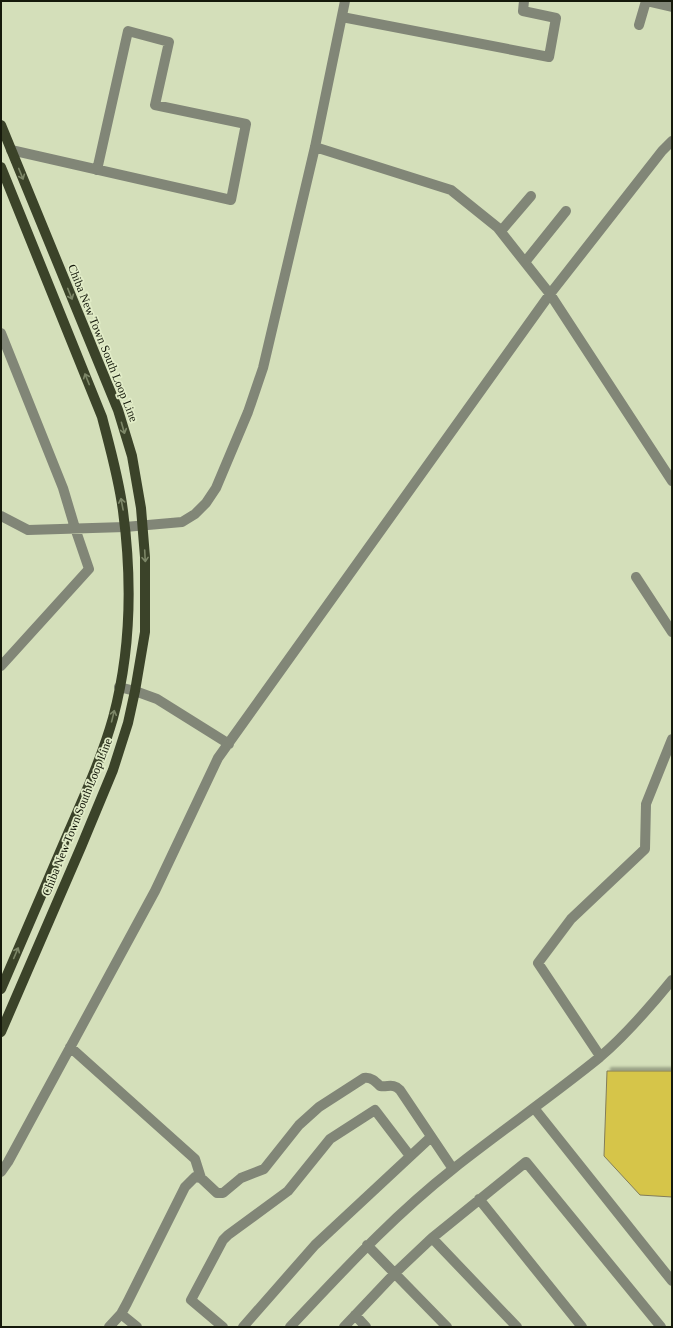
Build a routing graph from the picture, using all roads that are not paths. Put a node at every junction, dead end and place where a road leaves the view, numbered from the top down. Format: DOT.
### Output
graph roads {
  1 [pos="345,1"];
  2 [pos="524,1"];
  3 [pos="672,7"];
  4 [pos="342,17"];
  5 [pos="638,26"];
  6 [pos="1,125"];
  7 [pos="672,141"];
  8 [pos="315,147"];
  9 [pos="11,150"];
  10 [pos="1,167"];
  11 [pos="96,170"];
  12 [pos="531,196"];
  13 [pos="566,211"];
  14 [pos="500,231"];
  15 [pos="525,262"];
  16 [pos="550,294"];
  17 [pos="1,333"];
  18 [pos="672,481"];
  19 [pos="1,516"];
  20 [pos="143,526"];
  21 [pos="125,527"];
  22 [pos="75,528"];
  23 [pos="636,577"];
  24 [pos="672,632"];
  25 [pos="1,666"];
  26 [pos="119,687"];
  27 [pos="135,691"];
  28 [pos="672,739"];
  29 [pos="229,744"];
  30 [pos="672,980"];
  31 [pos="1,989"];
  32 [pos="1,1032"];
  33 [pos="70,1047"];
  34 [pos="600,1056"];
  35 [pos="534,1108"];
  36 [pos="431,1137"];
  37 [pos="410,1156"];
  38 [pos="452,1169"];
  39 [pos="1,1172"];
  40 [pos="201,1178"];
  41 [pos="479,1199"];
  42 [pos="432,1238"];
  43 [pos="367,1245"];
  44 [pos="395,1273"];
  45 [pos="672,1281"];
  46 [pos="121,1314"];
  47 [pos="355,1315"];
  48 [pos="108,1327"];
  49 [pos="137,1327"];
  50 [pos="223,1327"];
  51 [pos="243,1327"];
  52 [pos="290,1327"];
  53 [pos="344,1327"];
  54 [pos="366,1327"];
  55 [pos="447,1327"];
  56 [pos="517,1327"];
  57 [pos="582,1327"];
  58 [pos="661,1327"];
  1 -- 4 [label="street"];
  2 -- 4 [label="street"];
  3 -- 5 [label="street"];
  4 -- 8 [label="street"];
  6 -- 9 [label="main road, Chiba New Town South Loop Line"];
  7 -- 16 [label="street"];
  8 -- 14 [label="street"];
  8 -- 20 [label="street"];
  9 -- 11 [label="street"];
  9 -- 20 [label="main road, Chiba New Town South Loop Line, one-way"];
  21 -- 10 [label="main road, Chiba New Town South Loop Line, one-way"];
  11 -- 11 [label="street"];
  12 -- 14 [label="street"];
  13 -- 15 [label="street"];
  14 -- 15 [label="street"];
  15 -- 16 [label="street"];
  16 -- 18 [label="street"];
  16 -- 29 [label="street"];
  17 -- 22 [label="street"];
  19 -- 22 [label="street"];
  20 -- 21 [label="street"];
  20 -- 27 [label="main road, Chiba New Town South Loop Line, one-way"];
  21 -- 22 [label="street"];
  21 -- 26 [label="main road, Chiba New Town South Loop Line"];
  22 -- 25 [label="street"];
  23 -- 24 [label="street"];
  26 -- 27 [label="street"];
  31 -- 26 [label="main road, Chiba New Town South Loop Line, one-way"];
  27 -- 29 [label="street"];
  27 -- 32 [label="main road, Chiba New Town South Loop Line"];
  28 -- 34 [label="street"];
  29 -- 33 [label="street"];
  30 -- 34 [label="street"];
  33 -- 39 [label="street"];
  33 -- 40 [label="street"];
  34 -- 35 [label="street"];
  35 -- 38 [label="street"];
  35 -- 45 [label="street"];
  36 -- 37 [label="street"];
  36 -- 38 [label="street"];
  36 -- 40 [label="street"];
  37 -- 50 [label="street"];
  37 -- 51 [label="street"];
  38 -- 43 [label="street"];
  40 -- 46 [label="street"];
  41 -- 42 [label="street"];
  41 -- 57 [label="street"];
  41 -- 58 [label="street"];
  42 -- 44 [label="street"];
  42 -- 56 [label="street"];
  43 -- 44 [label="street"];
  43 -- 52 [label="street"];
  44 -- 47 [label="street"];
  44 -- 55 [label="street"];
  46 -- 48 [label="street"];
  46 -- 49 [label="street"];
  47 -- 53 [label="street"];
  47 -- 54 [label="street"];
}
